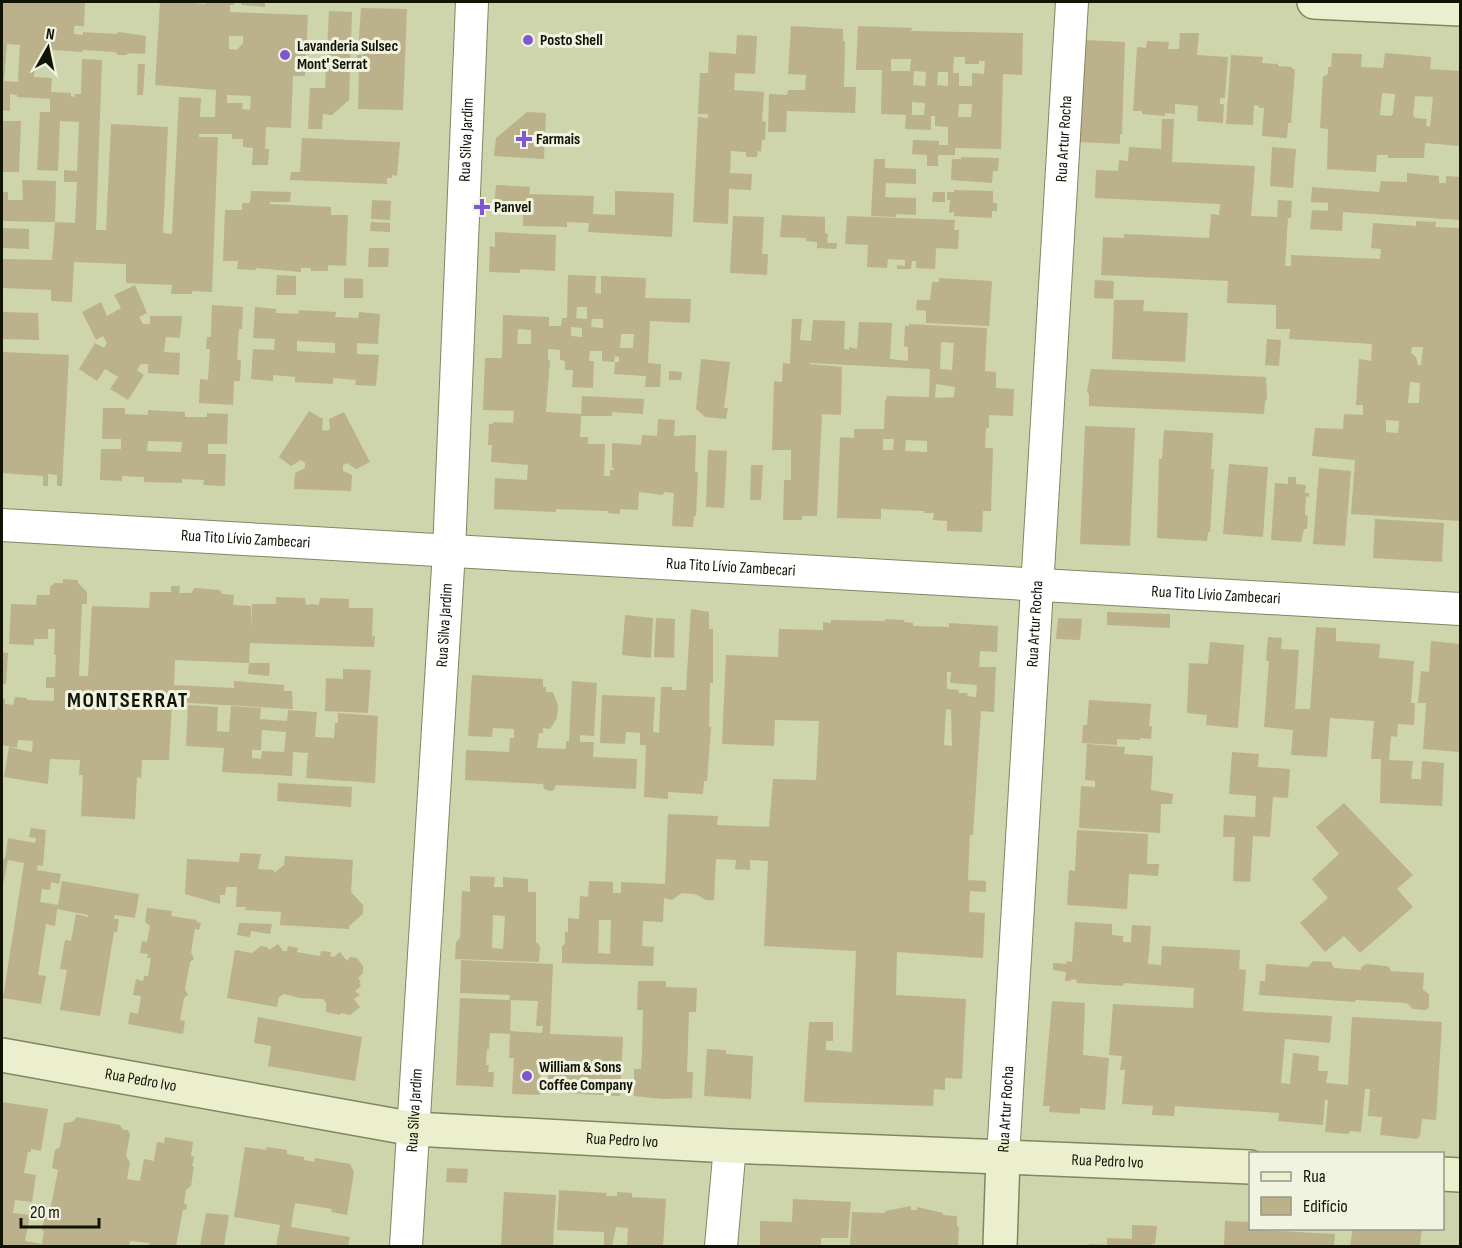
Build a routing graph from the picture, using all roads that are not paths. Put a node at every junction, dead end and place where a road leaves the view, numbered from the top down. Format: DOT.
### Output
graph roads {
  1 [pos="472,2"];
  2 [pos="1072,2"];
  3 [pos="1314,2"];
  4 [pos="1461,9"];
  5 [pos="2,525"];
  6 [pos="449,551"];
  7 [pos="1038,585"];
  8 [pos="1461,609"];
  9 [pos="2,1055"];
  10 [pos="414,1129"];
  11 [pos="729,1146"];
  12 [pos="1003,1157"];
  13 [pos="1249,1167"];
  14 [pos="1444,1174"];
  15 [pos="1461,1174"];
  16 [pos="406,1246"];
  17 [pos="721,1246"];
  18 [pos="1000,1246"];
  1 -- 6 [label="street, Rua Silva Jardim"];
  2 -- 7 [label="street, Rua Artur Rocha"];
  3 -- 4 [label="street"];
  5 -- 6 [label="street, Rua Tito Lívio Zambecari"];
  6 -- 7 [label="street, Rua Tito Lívio Zambecari"];
  6 -- 10 [label="street, Rua Silva Jardim"];
  7 -- 8 [label="street, Rua Tito Lívio Zambecari"];
  7 -- 12 [label="street, Rua Artur Rocha"];
  9 -- 10 [label="street, Rua Pedro Ivo"];
  10 -- 11 [label="street, Rua Pedro Ivo"];
  10 -- 16 [label="street, Rua Silva Jardim"];
  11 -- 12 [label="street, Rua Pedro Ivo"];
  11 -- 17 [label="street"];
  12 -- 13 [label="street, Rua Pedro Ivo"];
  12 -- 18 [label="street, Rua Artur Rocha"];
  14 -- 15 [label="street"];
}
